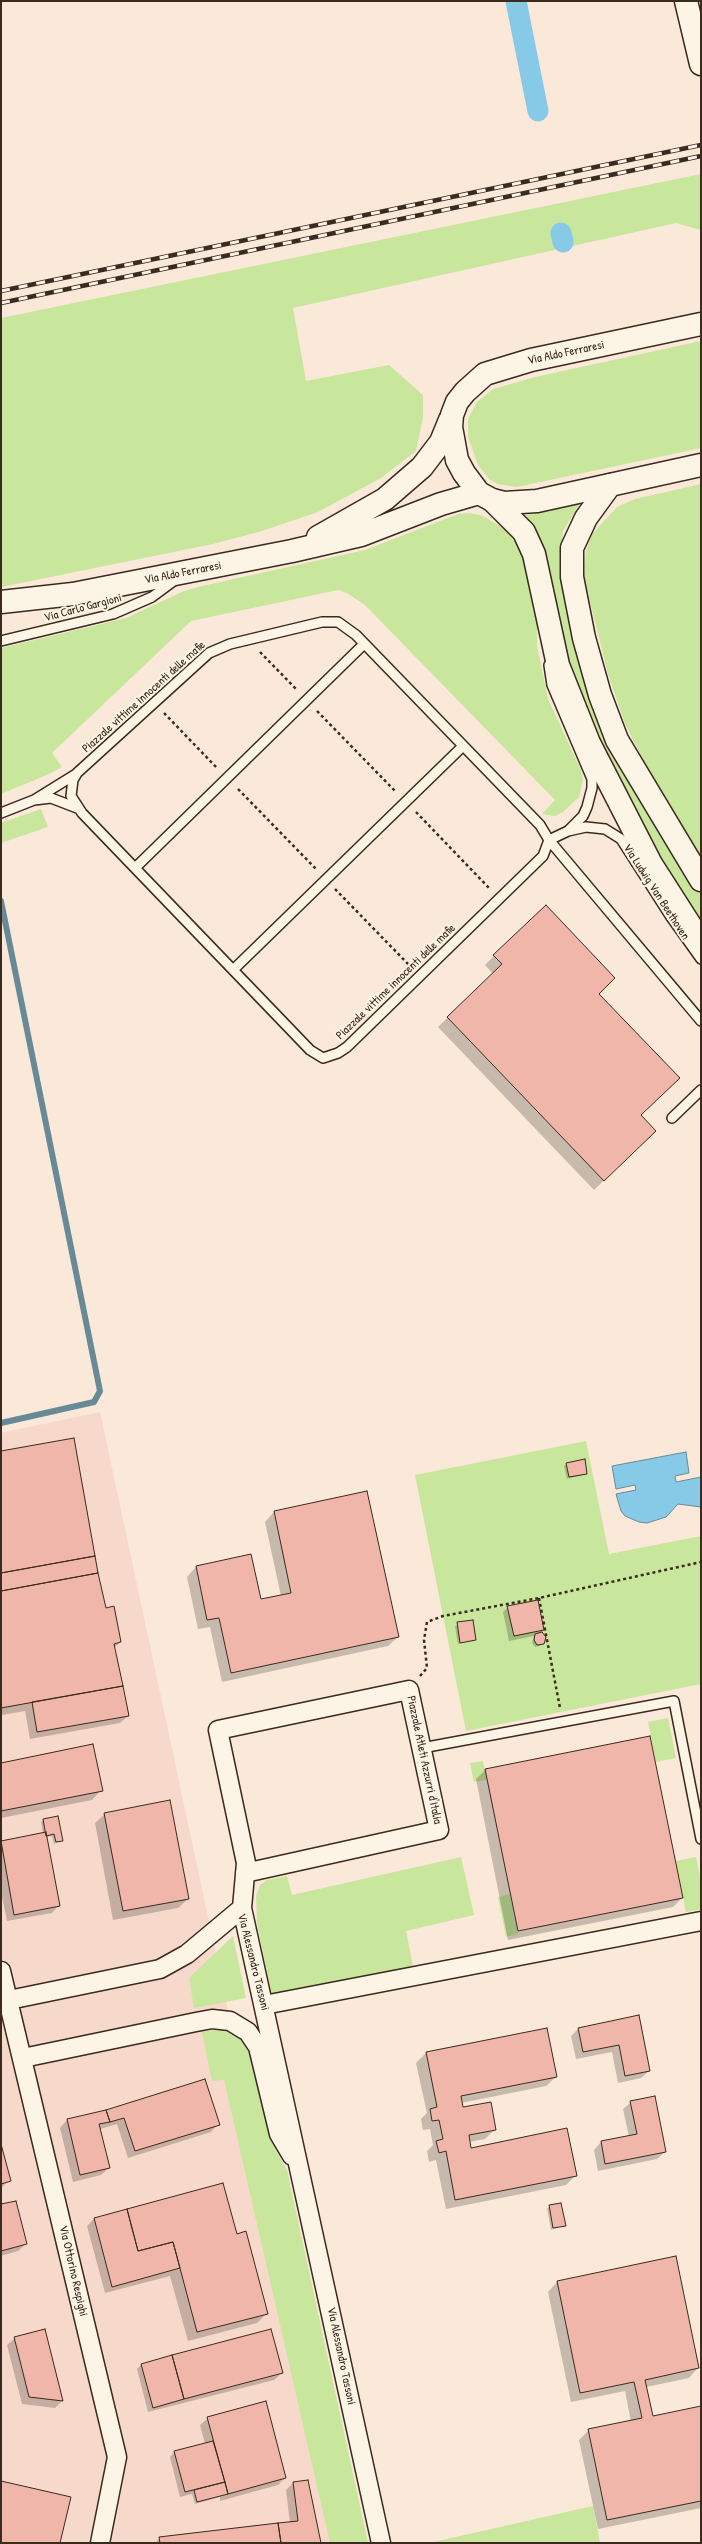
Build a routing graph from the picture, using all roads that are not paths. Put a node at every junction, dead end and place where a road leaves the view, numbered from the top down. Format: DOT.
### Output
graph roads {
  1 [pos="686,1"];
  2 [pos="701,64"];
  3 [pos="701,324"];
  4 [pos="452,415"];
  5 [pos="701,465"];
  6 [pos="610,485"];
  7 [pos="485,496"];
  8 [pos="292,551"];
  9 [pos="186,572"];
  10 [pos="73,594"];
  11 [pos="1,602"];
  12 [pos="1,617"];
  13 [pos="548,623"];
  14 [pos="1,641"];
  15 [pos="364,644"];
  16 [pos="463,746"];
  17 [pos="77,773"];
  18 [pos="34,800"];
  19 [pos="78,808"];
  20 [pos="1,813"];
  21 [pos="568,831"];
  22 [pos="549,840"];
  23 [pos="135,868"];
  24 [pos="701,880"];
  25 [pos="701,942"];
  26 [pos="701,959"];
  27 [pos="233,970"];
  28 [pos="701,1021"];
  29 [pos="701,1090"];
  30 [pos="672,1118"];
  31 [pos="422,1748"];
  32 [pos="701,1839"];
  33 [pos="245,1873"];
  34 [pos="242,1908"];
  35 [pos="701,1920"];
  36 [pos="1,1971"];
  37 [pos="5,1993"];
  38 [pos="264,2005"];
  39 [pos="23,2058"];
  40 [pos="300,2170"];
  41 [pos="100,2543"];
  42 [pos="381,2543"];
  1 -- 2 [label="main road"];
  3 -- 4 [label="main road, Via Aldo Ferraresi"];
  4 -- 7 [label="main road, Via Aldo Ferraresi"];
  4 -- 8 [label="main road, Via Aldo Ferraresi"];
  5 -- 6 [label="main road, Via Aldo Ferraresi"];
  6 -- 7 [label="main road, Via Aldo Ferraresi"];
  6 -- 24 [label="main road"];
  7 -- 8 [label="main road, Via Aldo Ferraresi"];
  7 -- 13 [label="main road"];
  8 -- 9 [label="main road, Via Aldo Ferraresi"];
  9 -- 10 [label="main road, Via Aldo Ferraresi"];
  9 -- 14 [label="lane, Via Carlo Gargioni"];
  10 -- 11 [label="main road, Via Aldo Ferraresi"];
  10 -- 12 [label="main road, Via Aldo Ferraresi"];
  13 -- 21 [label="lane"];
  13 -- 25 [label="main road"];
  15 -- 16 [label="lane, Piazzale vittime innocenti delle mafie"];
  15 -- 17 [label="lane, Piazzale vittime innocenti delle mafie"];
  15 -- 23 [label="lane"];
  16 -- 22 [label="lane, Piazzale vittime innocenti delle mafie"];
  16 -- 27 [label="lane"];
  17 -- 18 [label="lane"];
  17 -- 19 [label="lane, Piazzale vittime innocenti delle mafie"];
  18 -- 19 [label="lane"];
  18 -- 20 [label="lane"];
  19 -- 23 [label="lane, Piazzale vittime innocenti delle mafie"];
  21 -- 22 [label="lane"];
  21 -- 26 [label="lane, Via Ludwig Van Beethoven"];
  22 -- 27 [label="lane, Piazzale vittime innocenti delle mafie"];
  22 -- 28 [label="lane, Piazzale vittime innocenti delle mafie"];
  23 -- 27 [label="lane, Piazzale vittime innocenti delle mafie"];
  29 -- 30 [label="lane"];
  31 -- 32 [label="lane"];
  31 -- 33 [label="street, Piazzale Atleti Azzurri d'Italia"];
  31 -- 33 [label="street, Piazzale Atleti Azzurri d'Italia"];
  33 -- 34 [label="street, Piazzale Atleti Azzurri d'Italia"];
  34 -- 37 [label="street, Via Alessandro Tassoni"];
  34 -- 38 [label="street, Via Alessandro Tassoni"];
  35 -- 38 [label="street"];
  36 -- 37 [label="street, Via Ottorino Respighi"];
  37 -- 39 [label="street, Via Ottorino Respighi"];
  38 -- 40 [label="street, Via Alessandro Tassoni"];
  39 -- 40 [label="street, Via Alessandro Tassoni"];
  39 -- 41 [label="street, Via Ottorino Respighi"];
  40 -- 42 [label="street, Via Alessandro Tassoni"];
}
